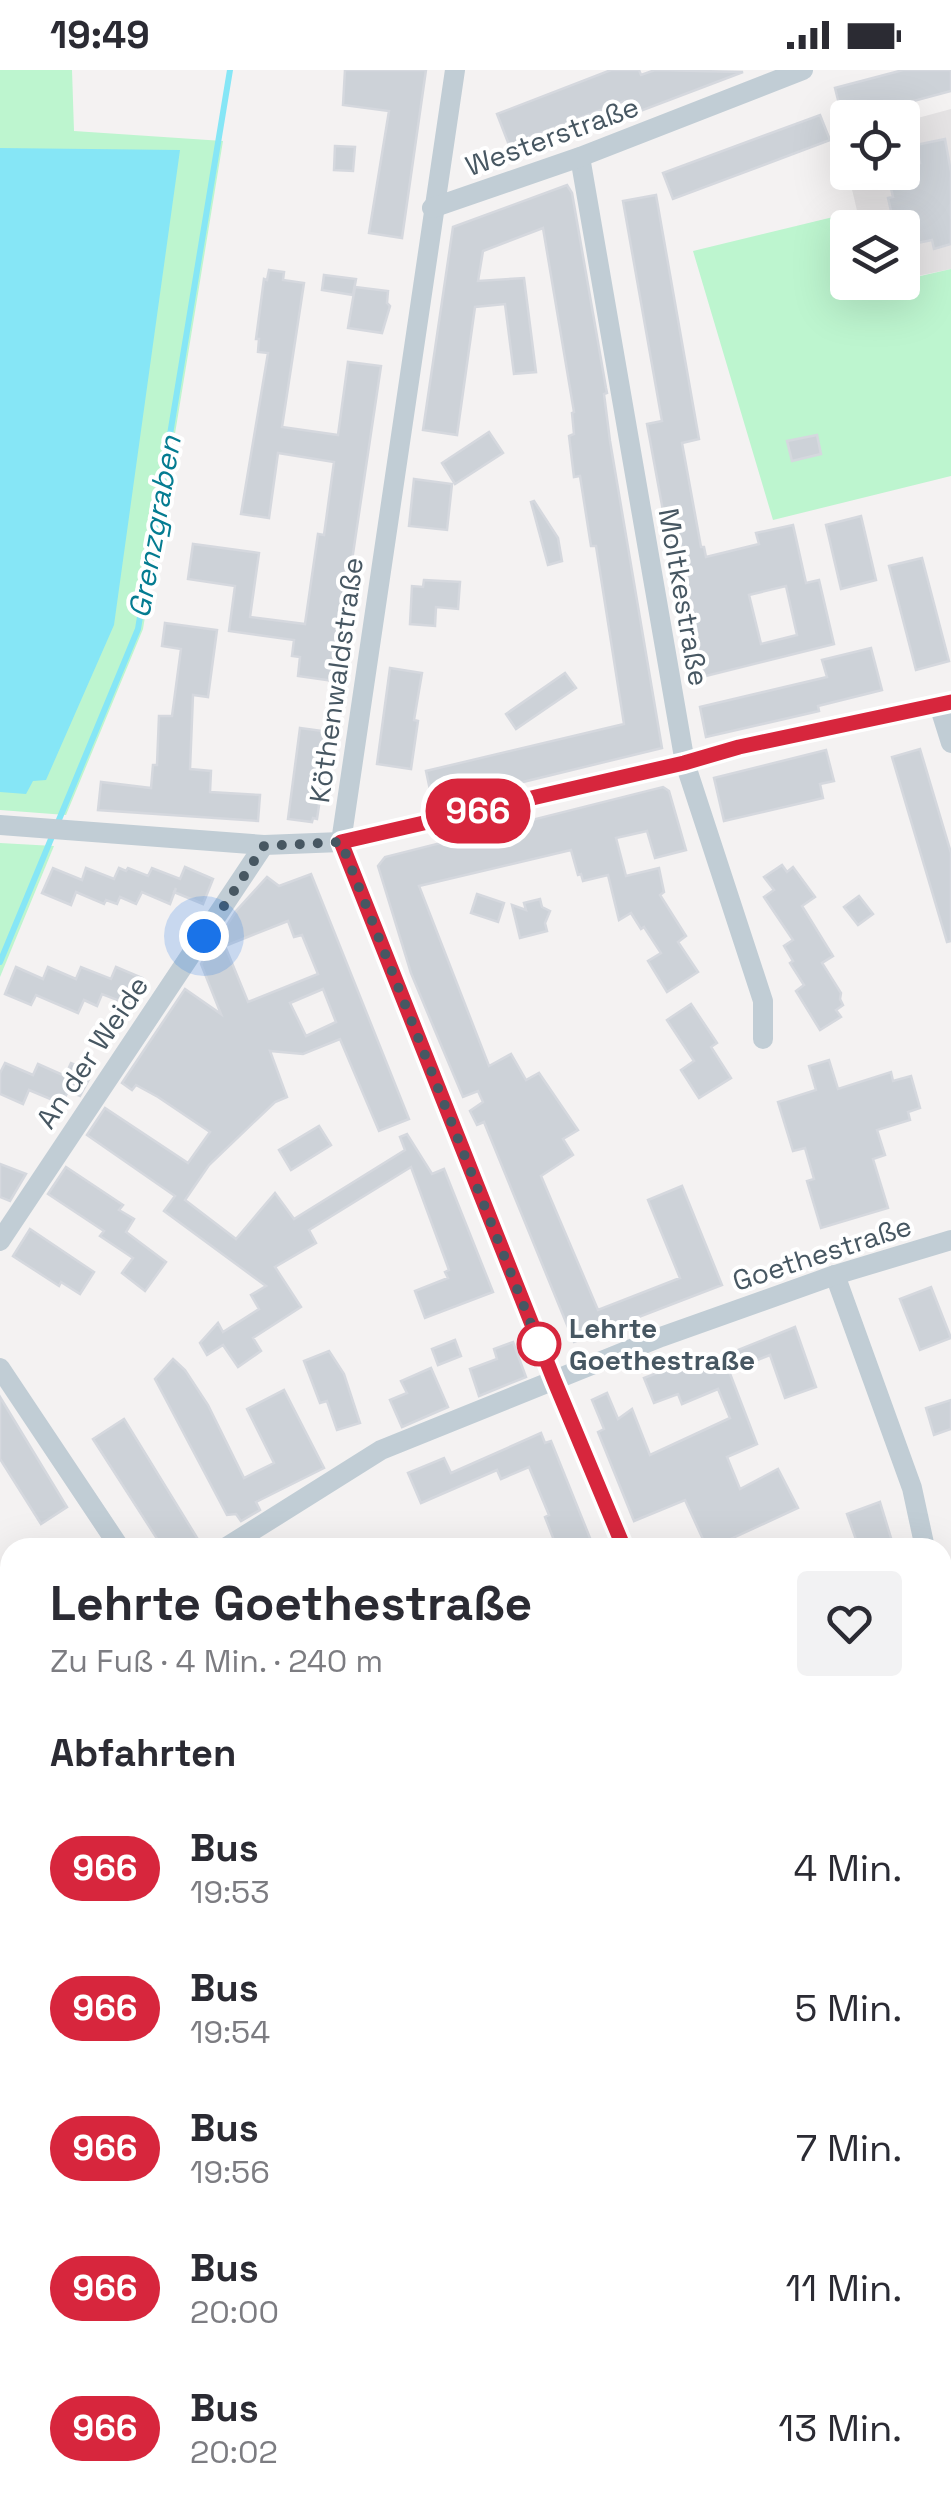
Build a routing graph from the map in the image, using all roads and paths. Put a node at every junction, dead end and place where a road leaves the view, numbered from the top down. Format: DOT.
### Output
graph roads {
  1 [pos="455,70"];
  2 [pos="803,70"];
  3 [pos="580,157"];
  4 [pos="432,208"];
  5 [pos="945,703"];
  6 [pos="951,744"];
  7 [pos="684,763"];
  8 [pos="0,825"];
  9 [pos="341,842"];
  10 [pos="264,846"];
  11 [pos="763,1038"];
  12 [pos="0,1240"];
  13 [pos="951,1240"];
  14 [pos="835,1275"];
  15 [pos="0,1368"];
  16 [pos="554,1380"];
  17 [pos="7,1395"];
  18 [pos="113,1538"];
  19 [pos="240,1538"];
  20 [pos="620,1538"];
  21 [pos="923,1538"];
  1 -- 4 [label="street, Köthenwaldstraße"];
  2 -- 3 [label="street, Westerstraße"];
  3 -- 4 [label="street, Westerstraße"];
  3 -- 7 [label="street, Moltkestraße"];
  4 -- 9 [label="street, Köthenwaldstraße"];
  5 -- 6 [label="street"];
  5 -- 7 [label="street"];
  7 -- 9 [label="street"];
  7 -- 11 [label="street, Moltkestraße"];
  8 -- 10 [label="street"];
  9 -- 10 [label="street"];
  9 -- 16 [label="street, Köthenwaldstraße"];
  10 -- 12 [label="street, An der Weide"];
  13 -- 14 [label="street, Goethestraße"];
  14 -- 16 [label="street, Goethestraße"];
  14 -- 21 [label="street"];
  15 -- 17 [label="street"];
  16 -- 19 [label="street, Goethestraße"];
  16 -- 20 [label="street, Köthenwaldstraße"];
  17 -- 18 [label="street"];
}
